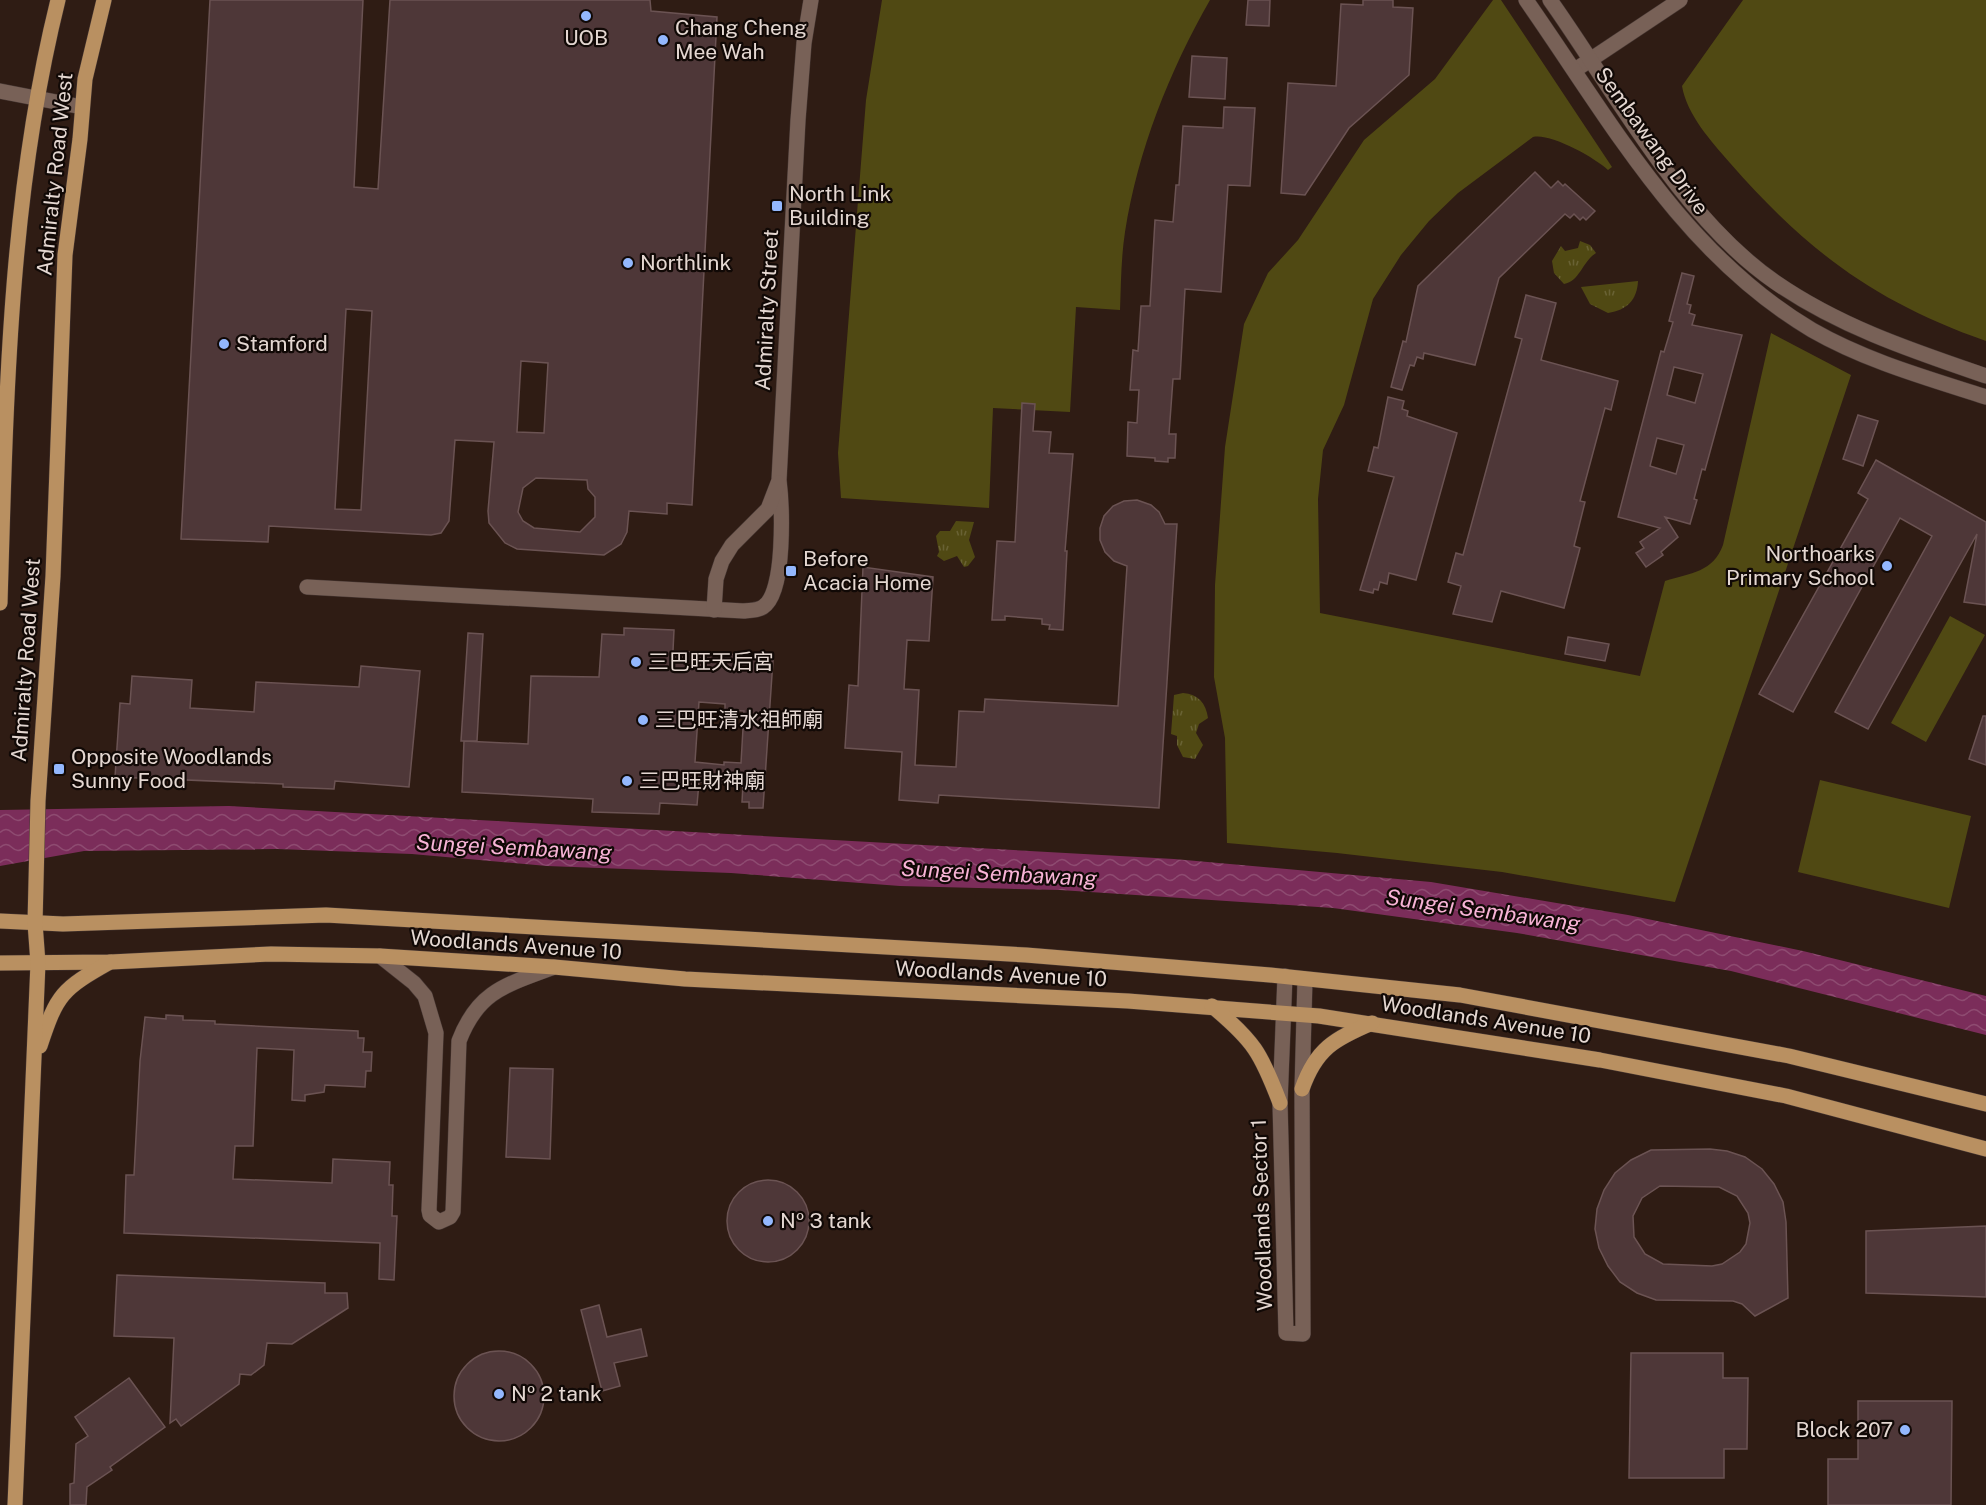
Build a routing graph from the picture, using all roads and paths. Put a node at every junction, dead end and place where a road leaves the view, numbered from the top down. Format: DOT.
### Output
graph roads {
  1 [pos="58,0"];
  2 [pos="104,0"];
  3 [pos="811,0"];
  4 [pos="1526,0"];
  5 [pos="1550,0"];
  6 [pos="1680,0"];
  7 [pos="1592,59"];
  8 [pos="1575,70"];
  9 [pos="0,91"];
  10 [pos="36,98"];
  11 [pos="82,108"];
  12 [pos="1986,376"];
  13 [pos="1986,397"];
  14 [pos="780,480"];
  15 [pos="307,587"];
  16 [pos="0,603"];
  17 [pos="714,610"];
  18 [pos="0,921"];
  19 [pos="35,923"];
  20 [pos="380,956"];
  21 [pos="111,962"];
  22 [pos="0,963"];
  23 [pos="38,963"];
  24 [pos="554,967"];
  25 [pos="1285,976"];
  26 [pos="1305,979"];
  27 [pos="1212,1006"];
  28 [pos="1282,1013"];
  29 [pos="1303,1015"];
  30 [pos="1371,1023"];
  31 [pos="34,1063"];
  32 [pos="1302,1089"];
  33 [pos="1280,1103"];
  34 [pos="1986,1104"];
  35 [pos="1986,1149"];
  36 [pos="15,1505"];
  1 -- 10 [label="main road, Admiralty Road West"];
  2 -- 11 [label="main road, Admiralty Road West"];
  3 -- 14 [label="street, Admiralty Street"];
  4 -- 8 [label="street, Sembawang Drive"];
  5 -- 7 [label="street, Sembawang Drive"];
  6 -- 7 [label="street"];
  7 -- 8 [label="street"];
  7 -- 12 [label="street, Sembawang Drive"];
  8 -- 13 [label="street, Sembawang Drive"];
  9 -- 10 [label="street"];
  10 -- 11 [label="street"];
  10 -- 16 [label="main road, Admiralty Road West"];
  11 -- 19 [label="main road, Admiralty Road West"];
  14 -- 17 [label="street, Admiralty Street"];
  14 -- 17 [label="street, Admiralty Street"];
  15 -- 17 [label="street, Admiralty Street"];
  18 -- 19 [label="main road, Woodlands Avenue 10"];
  19 -- 23 [label="main road, Admiralty Road West"];
  19 -- 25 [label="main road, Woodlands Avenue 10"];
  20 -- 21 [label="main road, Woodlands Avenue 10"];
  20 -- 24 [label="main road, Woodlands Avenue 10"];
  20 -- 24 [label="street"];
  21 -- 23 [label="main road, Woodlands Avenue 10"];
  21 -- 31 [label="main road"];
  22 -- 23 [label="main road, Woodlands Avenue 10"];
  23 -- 31 [label="main road, Admiralty Road West"];
  24 -- 27 [label="main road, Woodlands Avenue 10"];
  25 -- 26 [label="main road, Woodlands Avenue 10"];
  25 -- 28 [label="street, Woodlands Sector 1"];
  26 -- 29 [label="street, Woodlands Sector 1"];
  26 -- 34 [label="main road, Woodlands Avenue 10"];
  27 -- 28 [label="main road, Woodlands Avenue 10"];
  27 -- 33 [label="main road"];
  28 -- 29 [label="main road, Woodlands Avenue 10"];
  28 -- 33 [label="street, Woodlands Sector 1"];
  29 -- 30 [label="main road, Woodlands Avenue 10"];
  29 -- 32 [label="street, Woodlands Sector 1"];
  30 -- 32 [label="main road"];
  30 -- 35 [label="main road, Woodlands Avenue 10"];
  31 -- 36 [label="main road, Admiralty Road West"];
  32 -- 33 [label="street, Woodlands Sector 1"];
}
